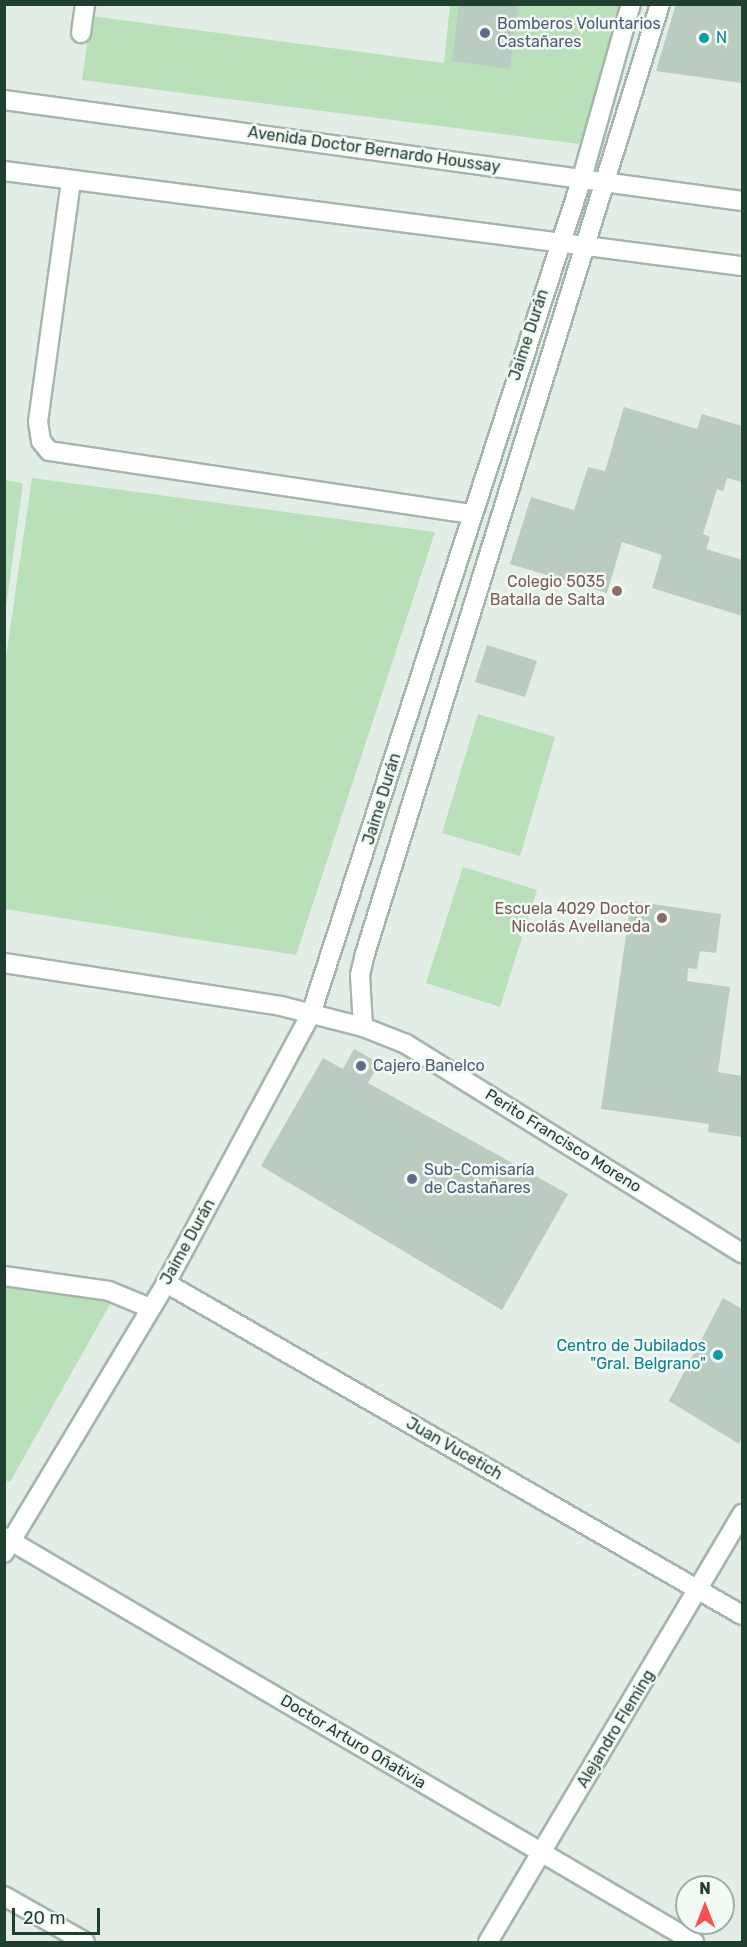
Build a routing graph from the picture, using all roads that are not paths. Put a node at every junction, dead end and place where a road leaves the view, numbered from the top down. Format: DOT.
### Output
graph roads {
  1 [pos="85,4"];
  2 [pos="631,4"];
  3 [pos="660,4"];
  4 [pos="81,33"];
  5 [pos="4,100"];
  6 [pos="4,171"];
  7 [pos="582,178"];
  8 [pos="71,181"];
  9 [pos="605,183"];
  10 [pos="742,201"];
  11 [pos="559,241"];
  12 [pos="585,244"];
  13 [pos="742,266"];
  14 [pos="471,514"];
  15 [pos="4,963"];
  16 [pos="311,1014"];
  17 [pos="363,1027"];
  18 [pos="742,1253"];
  19 [pos="4,1276"];
  20 [pos="166,1283"];
  21 [pos="150,1308"];
  22 [pos="742,1514"];
  23 [pos="7,1543"];
  24 [pos="699,1590"];
  25 [pos="742,1615"];
  26 [pos="542,1854"];
  27 [pos="4,1896"];
  28 [pos="85,1942"];
  29 [pos="489,1942"];
  30 [pos="694,1942"];
  1 -- 4 [label="street"];
  2 -- 7 [label="street, Jaime Durán"];
  3 -- 9 [label="street, Jaime Durán"];
  5 -- 7 [label="street, Avenida Doctor Bernardo Houssay"];
  6 -- 8 [label="street"];
  7 -- 9 [label="street, Avenida Doctor Bernardo Houssay"];
  7 -- 11 [label="street, Jaime Durán"];
  8 -- 11 [label="street"];
  8 -- 14 [label="street"];
  9 -- 10 [label="street, Avenida Doctor Bernardo Houssay"];
  9 -- 12 [label="street, Jaime Durán"];
  11 -- 12 [label="street"];
  11 -- 14 [label="street, Jaime Durán"];
  12 -- 13 [label="street"];
  12 -- 17 [label="street, Jaime Durán"];
  14 -- 16 [label="street, Jaime Durán"];
  15 -- 16 [label="street, Perito Francisco Moreno"];
  16 -- 17 [label="street, Perito Francisco Moreno"];
  16 -- 20 [label="street, Jaime Durán"];
  17 -- 18 [label="street, Perito Francisco Moreno"];
  19 -- 21 [label="street"];
  20 -- 21 [label="street, Jaime Durán"];
  20 -- 24 [label="street, Juan Vucetich"];
  21 -- 23 [label="street, Jaime Durán"];
  22 -- 24 [label="street, Alejandro Fleming"];
  23 -- 26 [label="street, Doctor Arturo Oñativia"];
  24 -- 25 [label="street, Juan Vucetich"];
  24 -- 26 [label="street, Alejandro Fleming"];
  26 -- 29 [label="street, Alejandro Fleming"];
  26 -- 30 [label="street, Doctor Arturo Oñativia"];
  27 -- 28 [label="street"];
}
